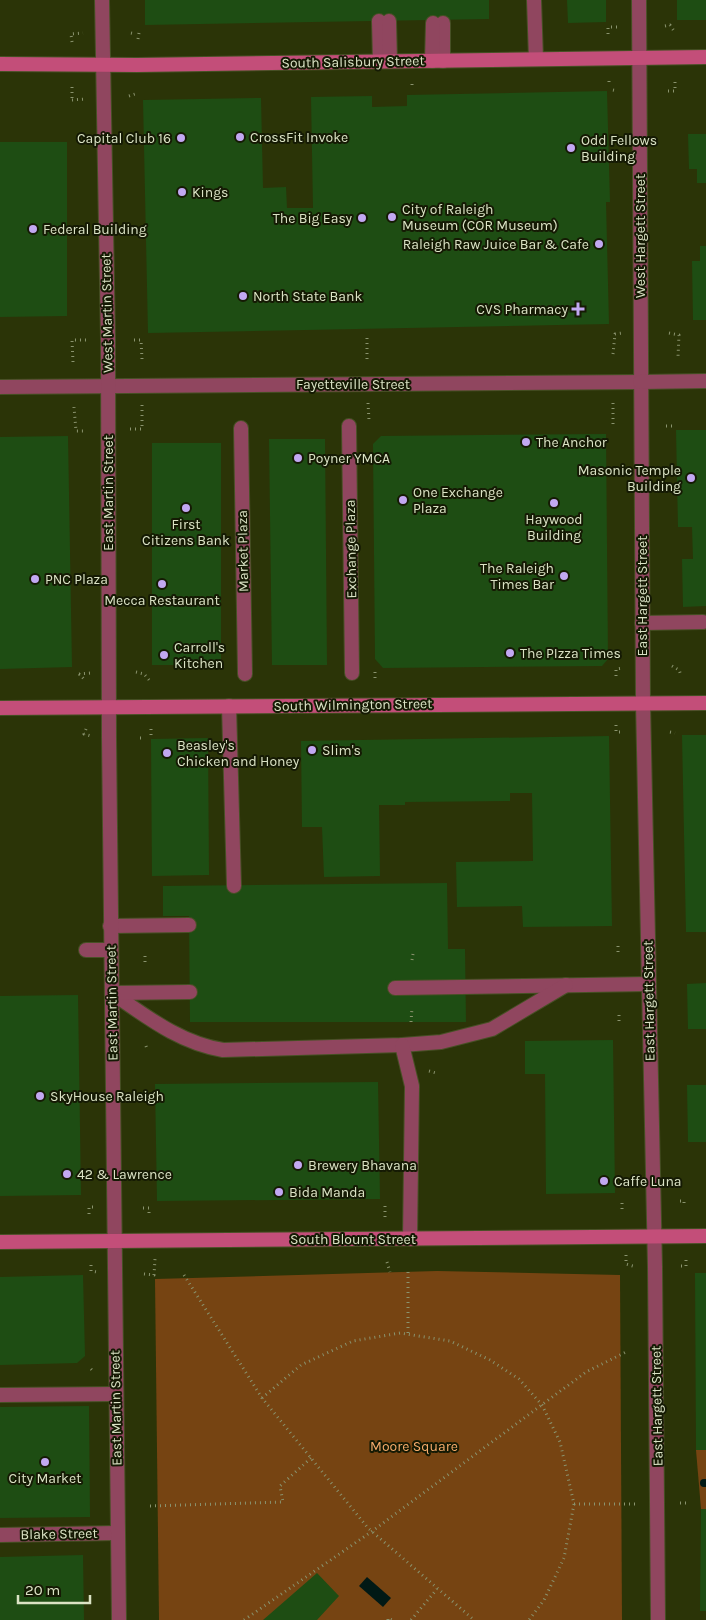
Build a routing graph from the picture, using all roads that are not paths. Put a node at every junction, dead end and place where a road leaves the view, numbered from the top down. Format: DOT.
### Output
graph roads {
  1 [pos="102,0"];
  2 [pos="534,0"];
  3 [pos="639,0"];
  4 [pos="384,21"];
  5 [pos="438,23"];
  6 [pos="706,57"];
  7 [pos="639,58"];
  8 [pos="536,59"];
  9 [pos="385,61"];
  10 [pos="438,61"];
  11 [pos="0,64"];
  12 [pos="103,64"];
  13 [pos="706,381"];
  14 [pos="640,382"];
  15 [pos="108,386"];
  16 [pos="0,387"];
  17 [pos="349,426"];
  18 [pos="241,428"];
  19 [pos="703,622"];
  20 [pos="642,623"];
  21 [pos="352,673"];
  22 [pos="245,674"];
  23 [pos="643,703"];
  24 [pos="706,703"];
  25 [pos="229,706"];
  26 [pos="0,708"];
  27 [pos="110,708"];
  28 [pos="234,886"];
  29 [pos="189,925"];
  30 [pos="110,926"];
  31 [pos="86,950"];
  32 [pos="110,950"];
  33 [pos="649,984"];
  34 [pos="566,985"];
  35 [pos="396,988"];
  36 [pos="190,992"];
  37 [pos="112,993"];
  38 [pos="402,1045"];
  39 [pos="654,1236"];
  40 [pos="706,1236"];
  41 [pos="410,1239"];
  42 [pos="115,1241"];
  43 [pos="0,1242"];
  44 [pos="116,1394"];
  45 [pos="0,1395"];
  46 [pos="118,1533"];
  47 [pos="0,1534"];
  48 [pos="119,1620"];
  49 [pos="658,1620"];
  1 -- 12 [label="street, West Martin Street"];
  2 -- 8 [label="street"];
  3 -- 7 [label="street, West Hargett Street"];
  4 -- 9 [label="street"];
  5 -- 10 [label="street"];
  6 -- 7 [label="main road, South Salisbury Street"];
  7 -- 8 [label="main road, South Salisbury Street"];
  7 -- 14 [label="street, West Hargett Street"];
  8 -- 10 [label="main road, South Salisbury Street"];
  9 -- 10 [label="main road, South Salisbury Street"];
  9 -- 12 [label="main road, South Salisbury Street"];
  11 -- 12 [label="main road, South Salisbury Street"];
  12 -- 15 [label="street, West Martin Street"];
  13 -- 14 [label="street, Fayetteville Street"];
  14 -- 15 [label="street, Fayetteville Street"];
  14 -- 20 [label="street, East Hargett Street"];
  15 -- 16 [label="street, Fayetteville Street"];
  15 -- 27 [label="street, East Martin Street"];
  17 -- 21 [label="street, Exchange Plaza"];
  18 -- 22 [label="street, Market Plaza"];
  19 -- 20 [label="street"];
  20 -- 23 [label="street, East Hargett Street"];
  23 -- 24 [label="main road, South Wilmington Street"];
  23 -- 25 [label="main road, South Wilmington Street"];
  23 -- 33 [label="street, East Hargett Street"];
  25 -- 27 [label="main road, South Wilmington Street"];
  25 -- 28 [label="street"];
  26 -- 27 [label="main road, South Wilmington Street"];
  27 -- 30 [label="street, East Martin Street"];
  29 -- 30 [label="street"];
  30 -- 32 [label="street, East Martin Street"];
  31 -- 32 [label="street"];
  32 -- 37 [label="street, East Martin Street"];
  33 -- 34 [label="street"];
  33 -- 39 [label="street, East Hargett Street"];
  34 -- 35 [label="street"];
  34 -- 38 [label="street"];
  36 -- 37 [label="street"];
  37 -- 38 [label="street"];
  37 -- 42 [label="street, East Martin Street"];
  38 -- 41 [label="street"];
  39 -- 40 [label="main road, South Blount Street"];
  39 -- 41 [label="main road, South Blount Street"];
  39 -- 49 [label="street, East Hargett Street"];
  41 -- 42 [label="main road, South Blount Street"];
  42 -- 43 [label="main road, South Blount Street"];
  42 -- 44 [label="street, East Martin Street"];
  44 -- 45 [label="street"];
  44 -- 46 [label="street, East Martin Street"];
  46 -- 47 [label="street, Blake Street"];
  46 -- 48 [label="street, East Martin Street"];
}
